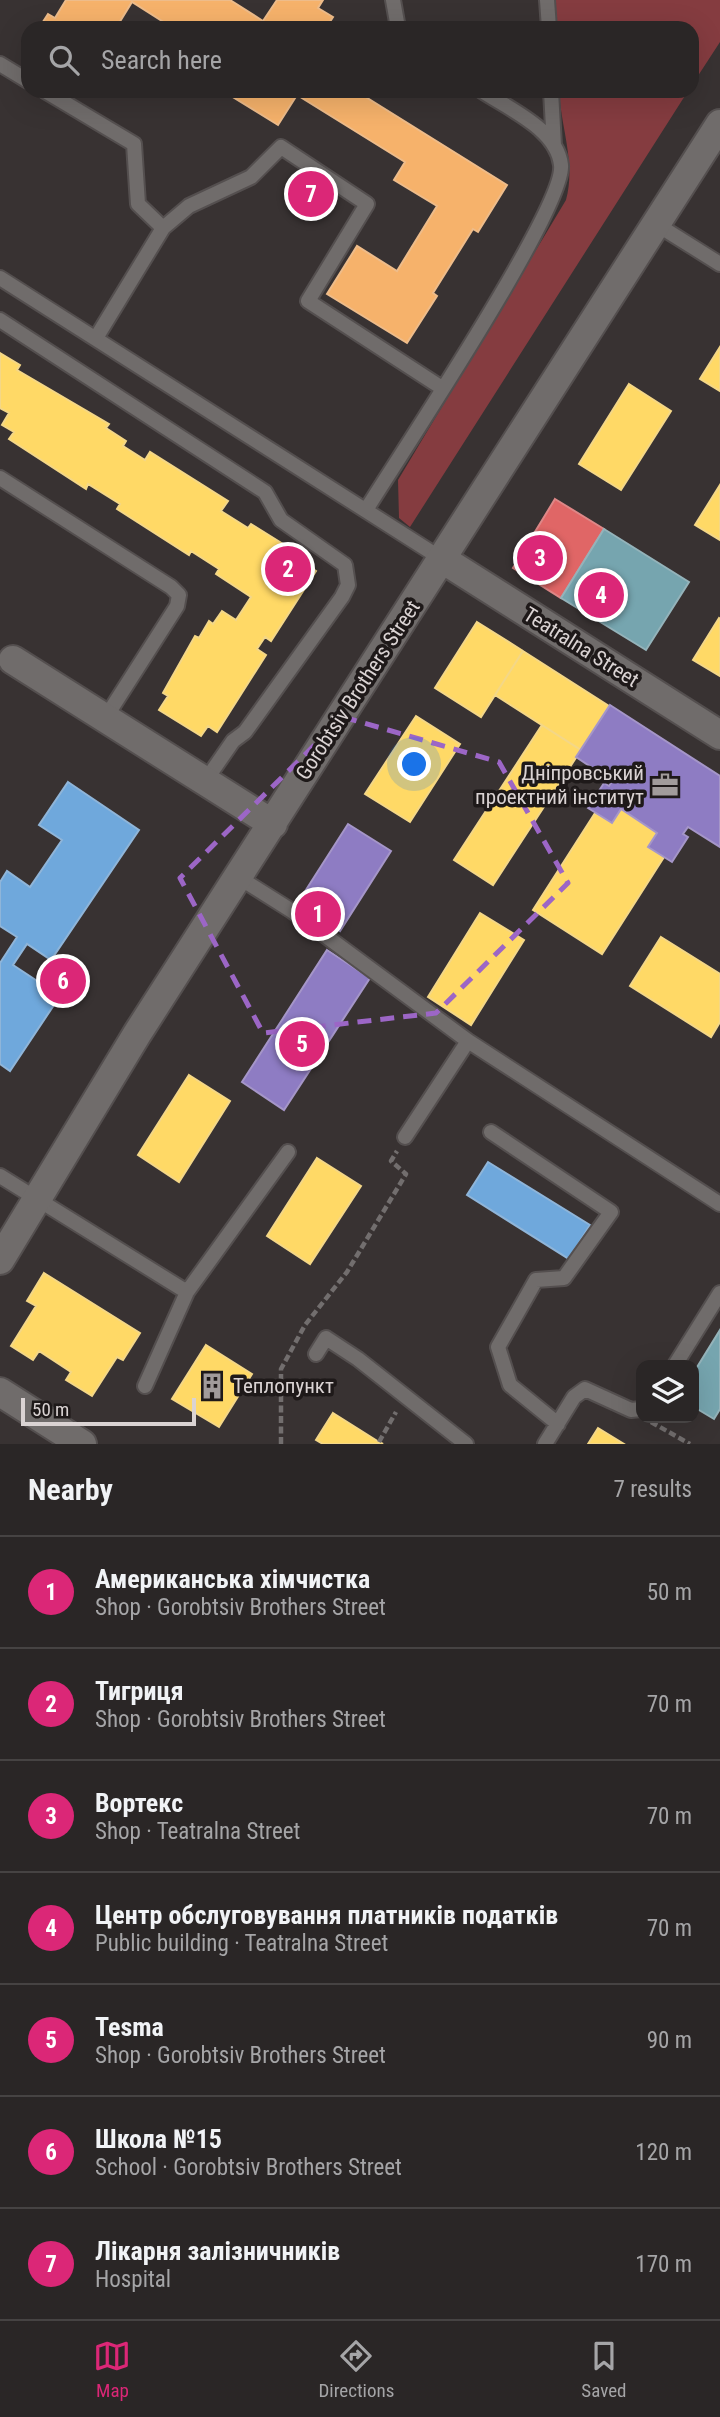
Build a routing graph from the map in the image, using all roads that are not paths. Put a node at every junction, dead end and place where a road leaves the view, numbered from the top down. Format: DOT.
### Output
graph roads {
  1 [pos="393,0"];
  2 [pos="547,0"];
  3 [pos="397,21"];
  4 [pos="548,21"];
  5 [pos="0,64"];
  6 [pos="21,76"];
  7 [pos="57,98"];
  8 [pos="492,98"];
  9 [pos="551,98"];
  10 [pos="720,124"];
  11 [pos="554,146"];
  12 [pos="656,224"];
  13 [pos="163,228"];
  14 [pos="720,264"];
  15 [pos="0,278"];
  16 [pos="0,320"];
  17 [pos="96,338"];
  18 [pos="442,388"];
  19 [pos="0,478"];
  20 [pos="366,510"];
  21 [pos="442,559"];
  22 [pos="13,660"];
  23 [pos="106,717"];
  24 [pos="720,735"];
  25 [pos="206,780"];
  26 [pos="273,824"];
  27 [pos="238,877"];
  28 [pos="468,1041"];
  29 [pos="491,1132"];
  30 [pos="405,1138"];
  31 [pos="288,1152"];
  32 [pos="0,1176"];
  33 [pos="37,1197"];
  34 [pos="720,1204"];
  35 [pos="0,1260"];
  36 [pos="187,1292"];
  37 [pos="720,1293"];
  38 [pos="316,1354"];
  39 [pos="678,1360"];
  40 [pos="145,1386"];
  41 [pos="0,1392"];
  42 [pos="636,1410"];
  43 [pos="558,1424"];
  44 [pos="82,1444"];
  45 [pos="466,1444"];
  46 [pos="545,1444"];
  1 -- 3 [label="lane"];
  2 -- 4 [label="lane"];
  5 -- 6 [label="lane"];
  7 -- 13 [label="lane"];
  8 -- 11 [label="lane"];
  9 -- 11 [label="lane"];
  10 -- 12 [label="street, Gorobtsiv Brothers Street"];
  11 -- 18 [label="lane"];
  12 -- 14 [label="lane"];
  12 -- 21 [label="street, Gorobtsiv Brothers Street"];
  13 -- 17 [label="lane"];
  13 -- 18 [label="lane"];
  15 -- 17 [label="lane"];
  16 -- 25 [label="lane"];
  17 -- 20 [label="lane"];
  18 -- 20 [label="lane"];
  19 -- 23 [label="lane"];
  20 -- 21 [label="lane"];
  21 -- 24 [label="street, Teatralna Street"];
  21 -- 26 [label="street, Gorobtsiv Brothers Street"];
  22 -- 23 [label="street"];
  23 -- 25 [label="street"];
  25 -- 26 [label="street"];
  26 -- 27 [label="street, Gorobtsiv Brothers Street"];
  27 -- 28 [label="lane"];
  27 -- 33 [label="street, Gorobtsiv Brothers Street"];
  28 -- 30 [label="lane"];
  28 -- 34 [label="lane"];
  29 -- 43 [label="lane"];
  31 -- 36 [label="lane"];
  32 -- 33 [label="lane"];
  33 -- 35 [label="street, Gorobtsiv Brothers Street"];
  33 -- 36 [label="lane"];
  36 -- 40 [label="lane"];
  37 -- 39 [label="lane"];
  38 -- 45 [label="lane"];
  41 -- 44 [label="street"];
  42 -- 43 [label="lane"];
  43 -- 46 [label="lane"];
}
